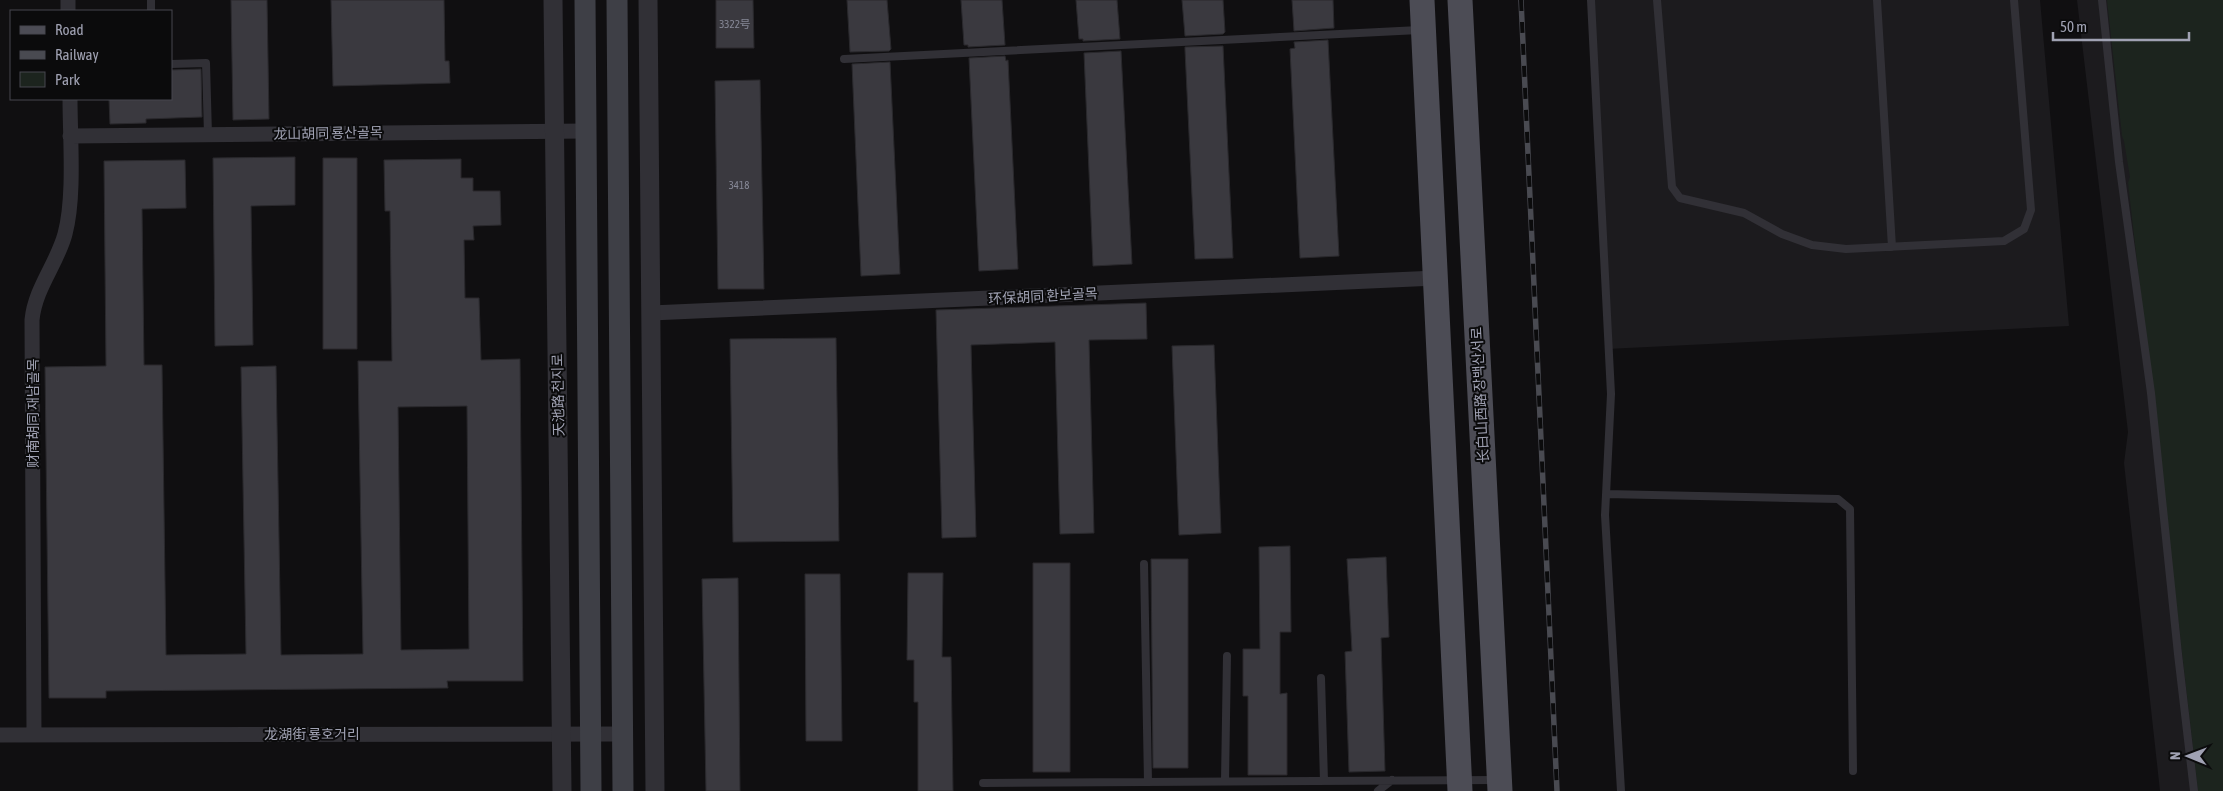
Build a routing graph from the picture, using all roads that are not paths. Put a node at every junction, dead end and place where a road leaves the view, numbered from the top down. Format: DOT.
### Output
graph roads {
  1 [pos="554,0"];
  2 [pos="585,0"];
  3 [pos="617,0"];
  4 [pos="648,0"];
  5 [pos="1422,0"];
  6 [pos="1460,0"];
  7 [pos="1591,0"];
  8 [pos="1657,0"];
  9 [pos="1878,0"];
  10 [pos="2014,0"];
  11 [pos="2102,0"];
  12 [pos="1424,30"];
  13 [pos="844,59"];
  14 [pos="172,64"];
  15 [pos="70,100"];
  16 [pos="586,130"];
  17 [pos="555,131"];
  18 [pos="208,135"];
  19 [pos="70,136"];
  20 [pos="1892,247"];
  21 [pos="1436,278"];
  22 [pos="651,313"];
  23 [pos="1606,494"];
  24 [pos="1144,564"];
  25 [pos="1227,656"];
  26 [pos="1321,678"];
  27 [pos="34,734"];
  28 [pos="590,734"];
  29 [pos="623,734"];
  30 [pos="0,735"];
  31 [pos="561,735"];
  32 [pos="1852,771"];
  33 [pos="1392,780"];
  34 [pos="1225,781"];
  35 [pos="1324,781"];
  36 [pos="1148,782"];
  37 [pos="983,783"];
  38 [pos="1460,785"];
  39 [pos="1499,785"];
  40 [pos="562,791"];
  41 [pos="591,791"];
  42 [pos="624,791"];
  43 [pos="655,791"];
  44 [pos="1378,791"];
  45 [pos="1621,791"];
  46 [pos="2194,791"];
  1 -- 17 [label="street, 天池路 천지로"];
  2 -- 16 [label="main road"];
  3 -- 29 [label="main road"];
  4 -- 22 [label="street"];
  5 -- 12 [label="main road"];
  6 -- 39 [label="main road, 长白山西路 장백산서로"];
  7 -- 23 [label="lane"];
  8 -- 20 [label="lane"];
  9 -- 20 [label="lane"];
  10 -- 20 [label="lane"];
  11 -- 46 [label="lane"];
  12 -- 13 [label="lane"];
  12 -- 21 [label="main road"];
  14 -- 18 [label="lane"];
  15 -- 19 [label="street, 财南胡同 재남골목"];
  16 -- 17 [label="street, 龙山胡同 룡산골목"];
  16 -- 28 [label="main road"];
  17 -- 18 [label="street, 龙山胡同 룡산골목"];
  17 -- 31 [label="street, 天池路 천지로"];
  18 -- 19 [label="street, 龙山胡同 룡산골목"];
  19 -- 27 [label="street, 财南胡同 재남골목"];
  21 -- 22 [label="street, 环保胡同 환보골목"];
  21 -- 38 [label="main road"];
  22 -- 43 [label="street"];
  23 -- 32 [label="lane"];
  23 -- 45 [label="lane"];
  24 -- 36 [label="lane"];
  25 -- 34 [label="lane"];
  26 -- 35 [label="lane"];
  27 -- 30 [label="street, 龙湖街 룡호거리"];
  27 -- 31 [label="street, 龙湖街 룡호거리"];
  28 -- 29 [label="street, 龙湖街 룡호거리"];
  28 -- 31 [label="street, 龙湖街 룡호거리"];
  28 -- 41 [label="main road"];
  29 -- 42 [label="main road"];
  31 -- 40 [label="street, 天池路 천지로"];
  33 -- 35 [label="lane"];
  33 -- 38 [label="lane"];
  33 -- 44 [label="lane"];
  34 -- 35 [label="lane"];
  34 -- 36 [label="lane"];
  36 -- 37 [label="lane"];
  38 -- 39 [label="lane"];
}
